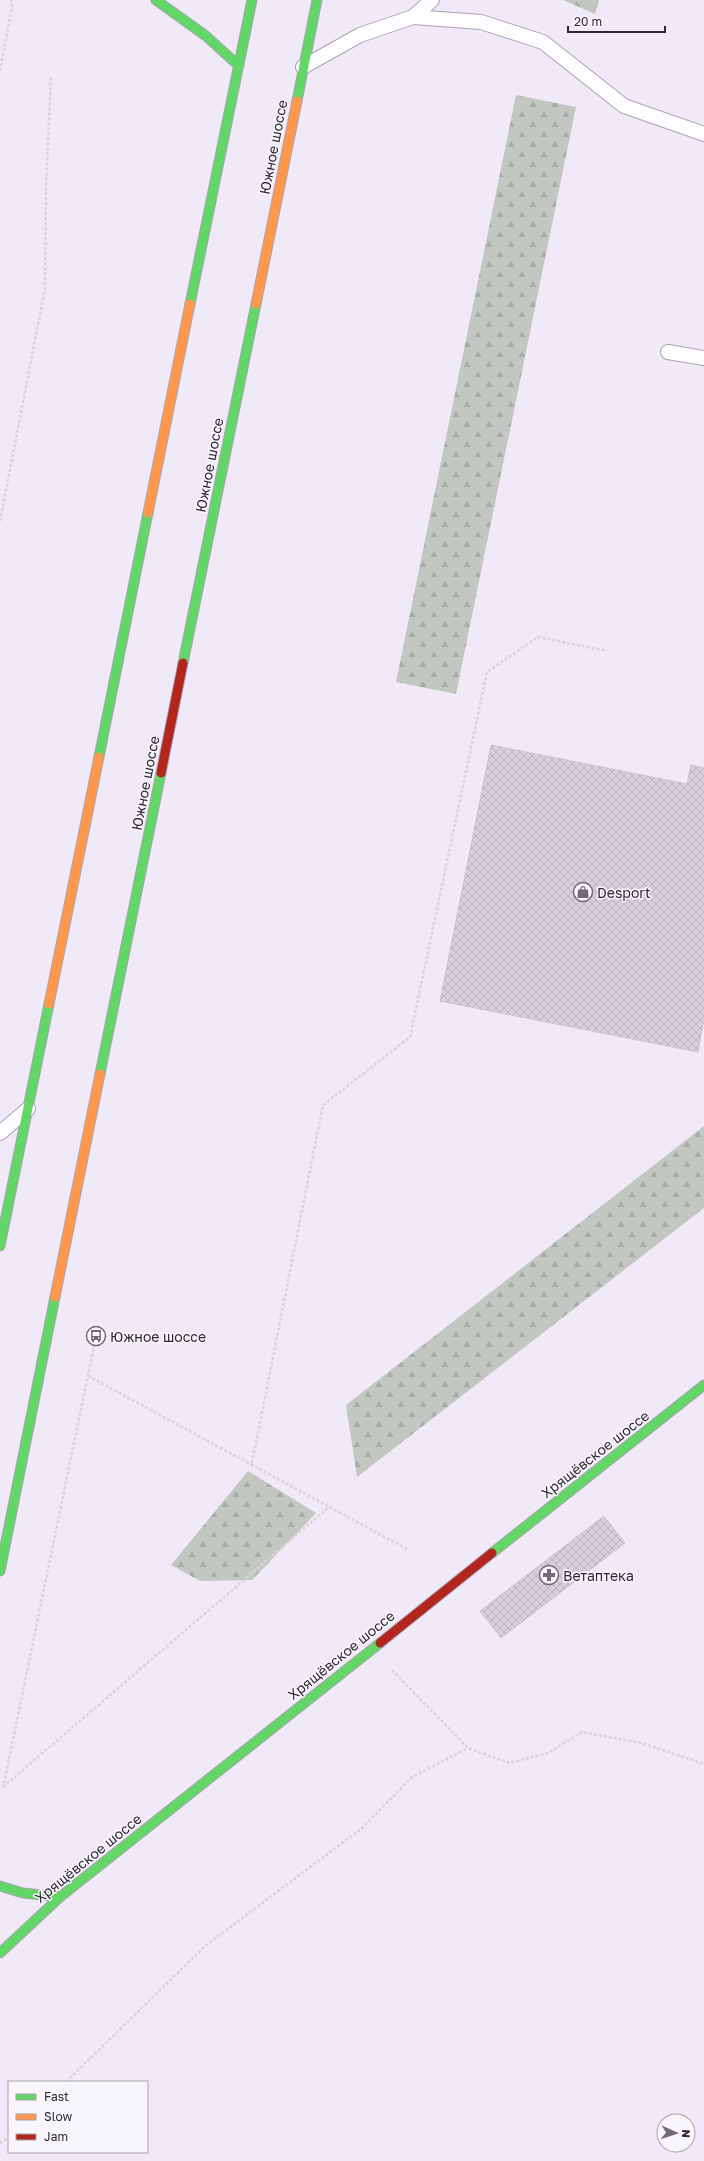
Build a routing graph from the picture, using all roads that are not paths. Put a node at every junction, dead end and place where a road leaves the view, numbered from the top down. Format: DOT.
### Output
graph roads {
  1 [pos="156,0"];
  2 [pos="252,0"];
  3 [pos="317,0"];
  4 [pos="432,0"];
  5 [pos="413,17"];
  6 [pos="239,66"];
  7 [pos="303,67"];
  8 [pos="704,134"];
  9 [pos="668,352"];
  10 [pos="704,358"];
  11 [pos="28,1109"];
  12 [pos="0,1133"];
  13 [pos="2,1225"];
  14 [pos="0,1246"];
  15 [pos="704,1384"];
  16 [pos="0,1571"];
  17 [pos="0,1886"];
  18 [pos="60,1897"];
  19 [pos="20,1920"];
  20 [pos="0,1953"];
  1 -- 6 [label="main road"];
  2 -- 6 [label="main road"];
  3 -- 7 [label="main road, Южное шоссе"];
  4 -- 5 [label="lane"];
  5 -- 7 [label="lane"];
  5 -- 8 [label="lane"];
  6 -- 11 [label="main road"];
  7 -- 16 [label="main road, Южное шоссе"];
  9 -- 10 [label="lane"];
  11 -- 12 [label="lane"];
  11 -- 13 [label="main road"];
  13 -- 14 [label="main road"];
  15 -- 18 [label="main road, Хрящёвское шоссе"];
  17 -- 18 [label="main road"];
  18 -- 19 [label="main road"];
  18 -- 20 [label="main road, Хрящёвское шоссе"];
}
